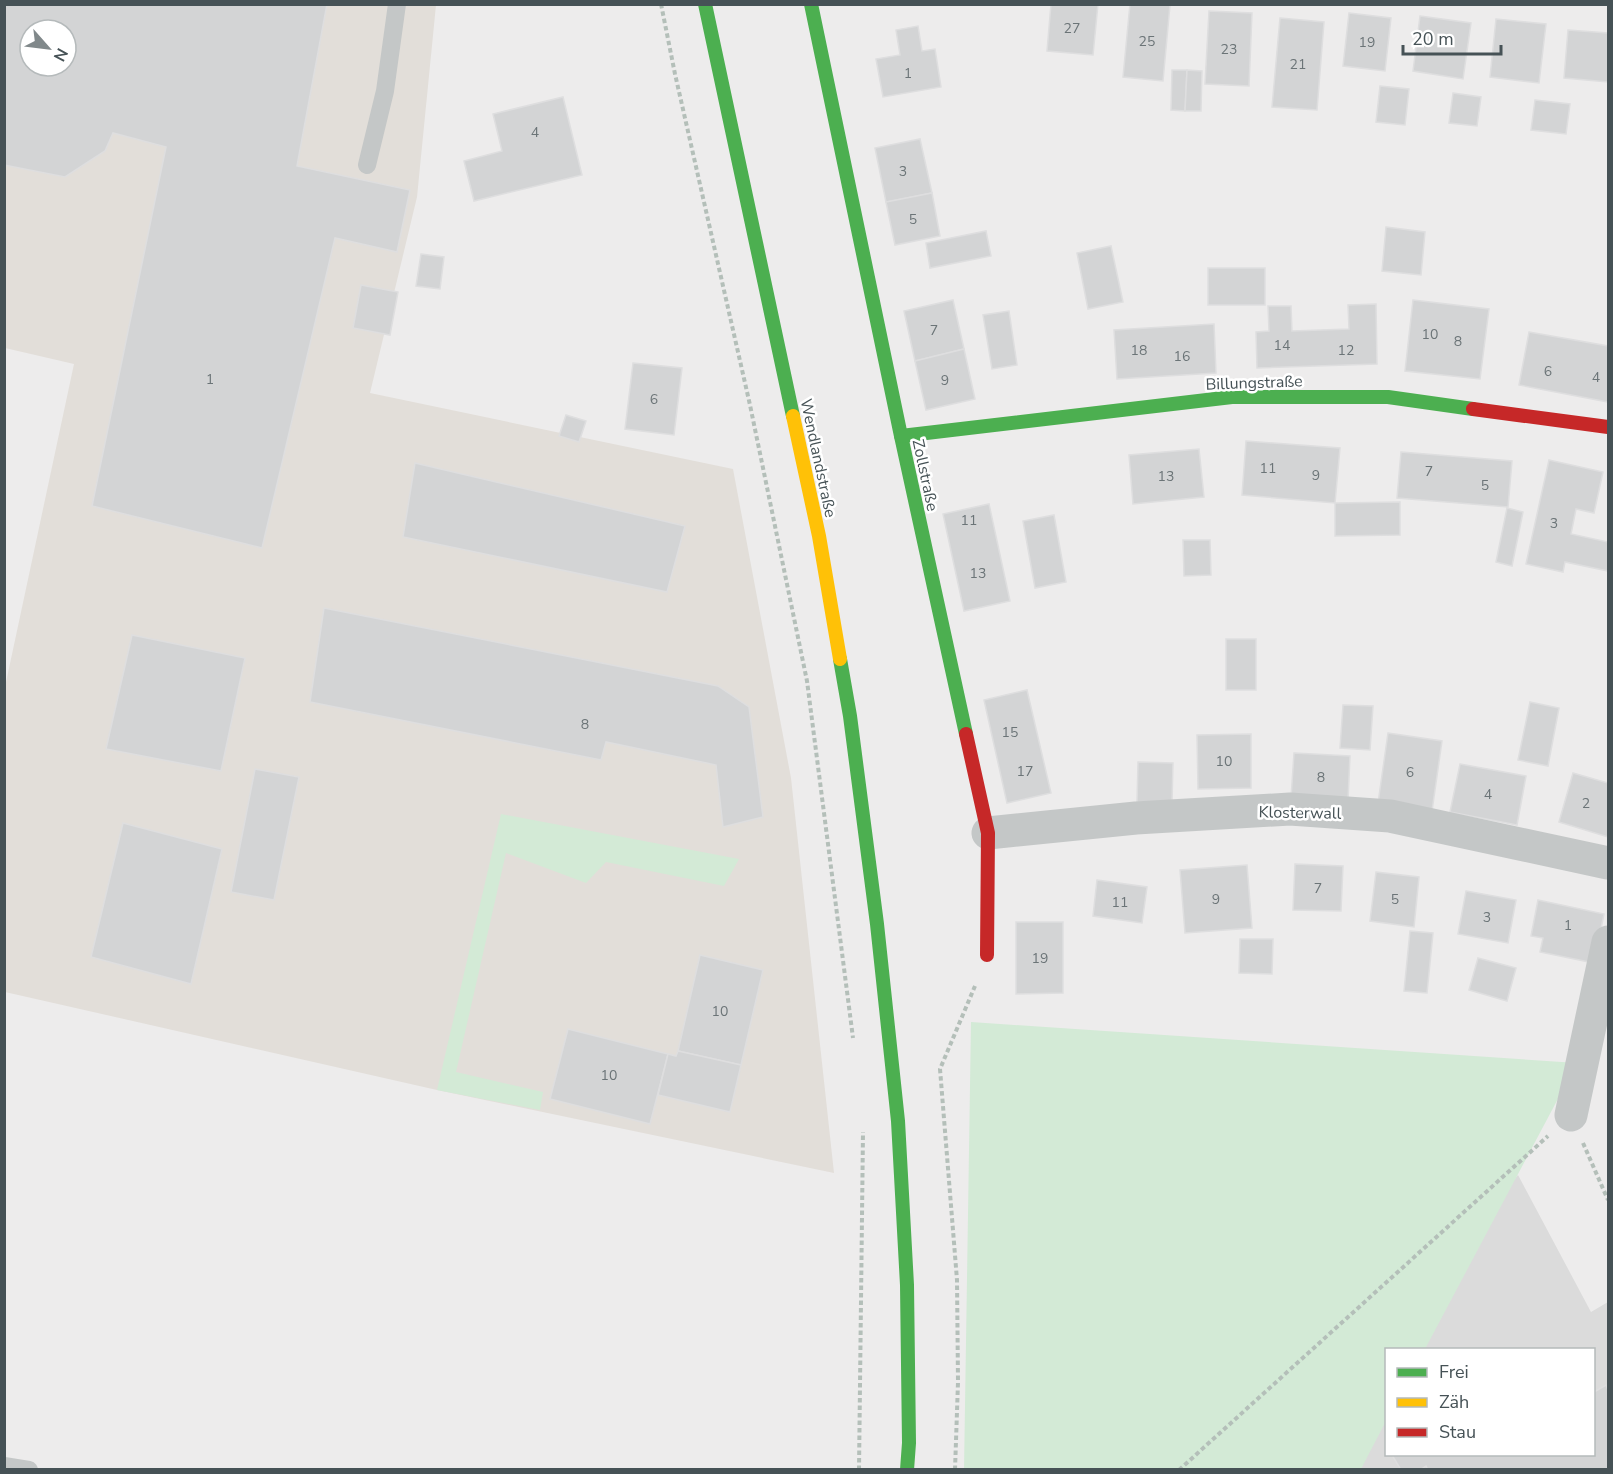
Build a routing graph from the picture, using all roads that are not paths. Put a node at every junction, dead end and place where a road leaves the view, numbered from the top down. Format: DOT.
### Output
graph roads {
  1 [pos="397,4"];
  2 [pos="705,4"];
  3 [pos="811,4"];
  4 [pos="367,165"];
  5 [pos="1608,427"];
  6 [pos="901,436"];
  7 [pos="988,833"];
  8 [pos="1608,863"];
  9 [pos="1608,942"];
  10 [pos="987,955"];
  11 [pos="1571,1115"];
  12 [pos="4,1466"];
  13 [pos="29,1470"];
  14 [pos="908,1470"];
  1 -- 4 [label="lane"];
  2 -- 14 [label="street, Wendlandstraße"];
  3 -- 6 [label="street, Zollstraße"];
  5 -- 6 [label="street, Billungstraße"];
  6 -- 7 [label="street, Zollstraße"];
  7 -- 8 [label="street, Klosterwall"];
  7 -- 10 [label="street, Zollstraße"];
  9 -- 11 [label="street"];
  12 -- 13 [label="lane"];
}
